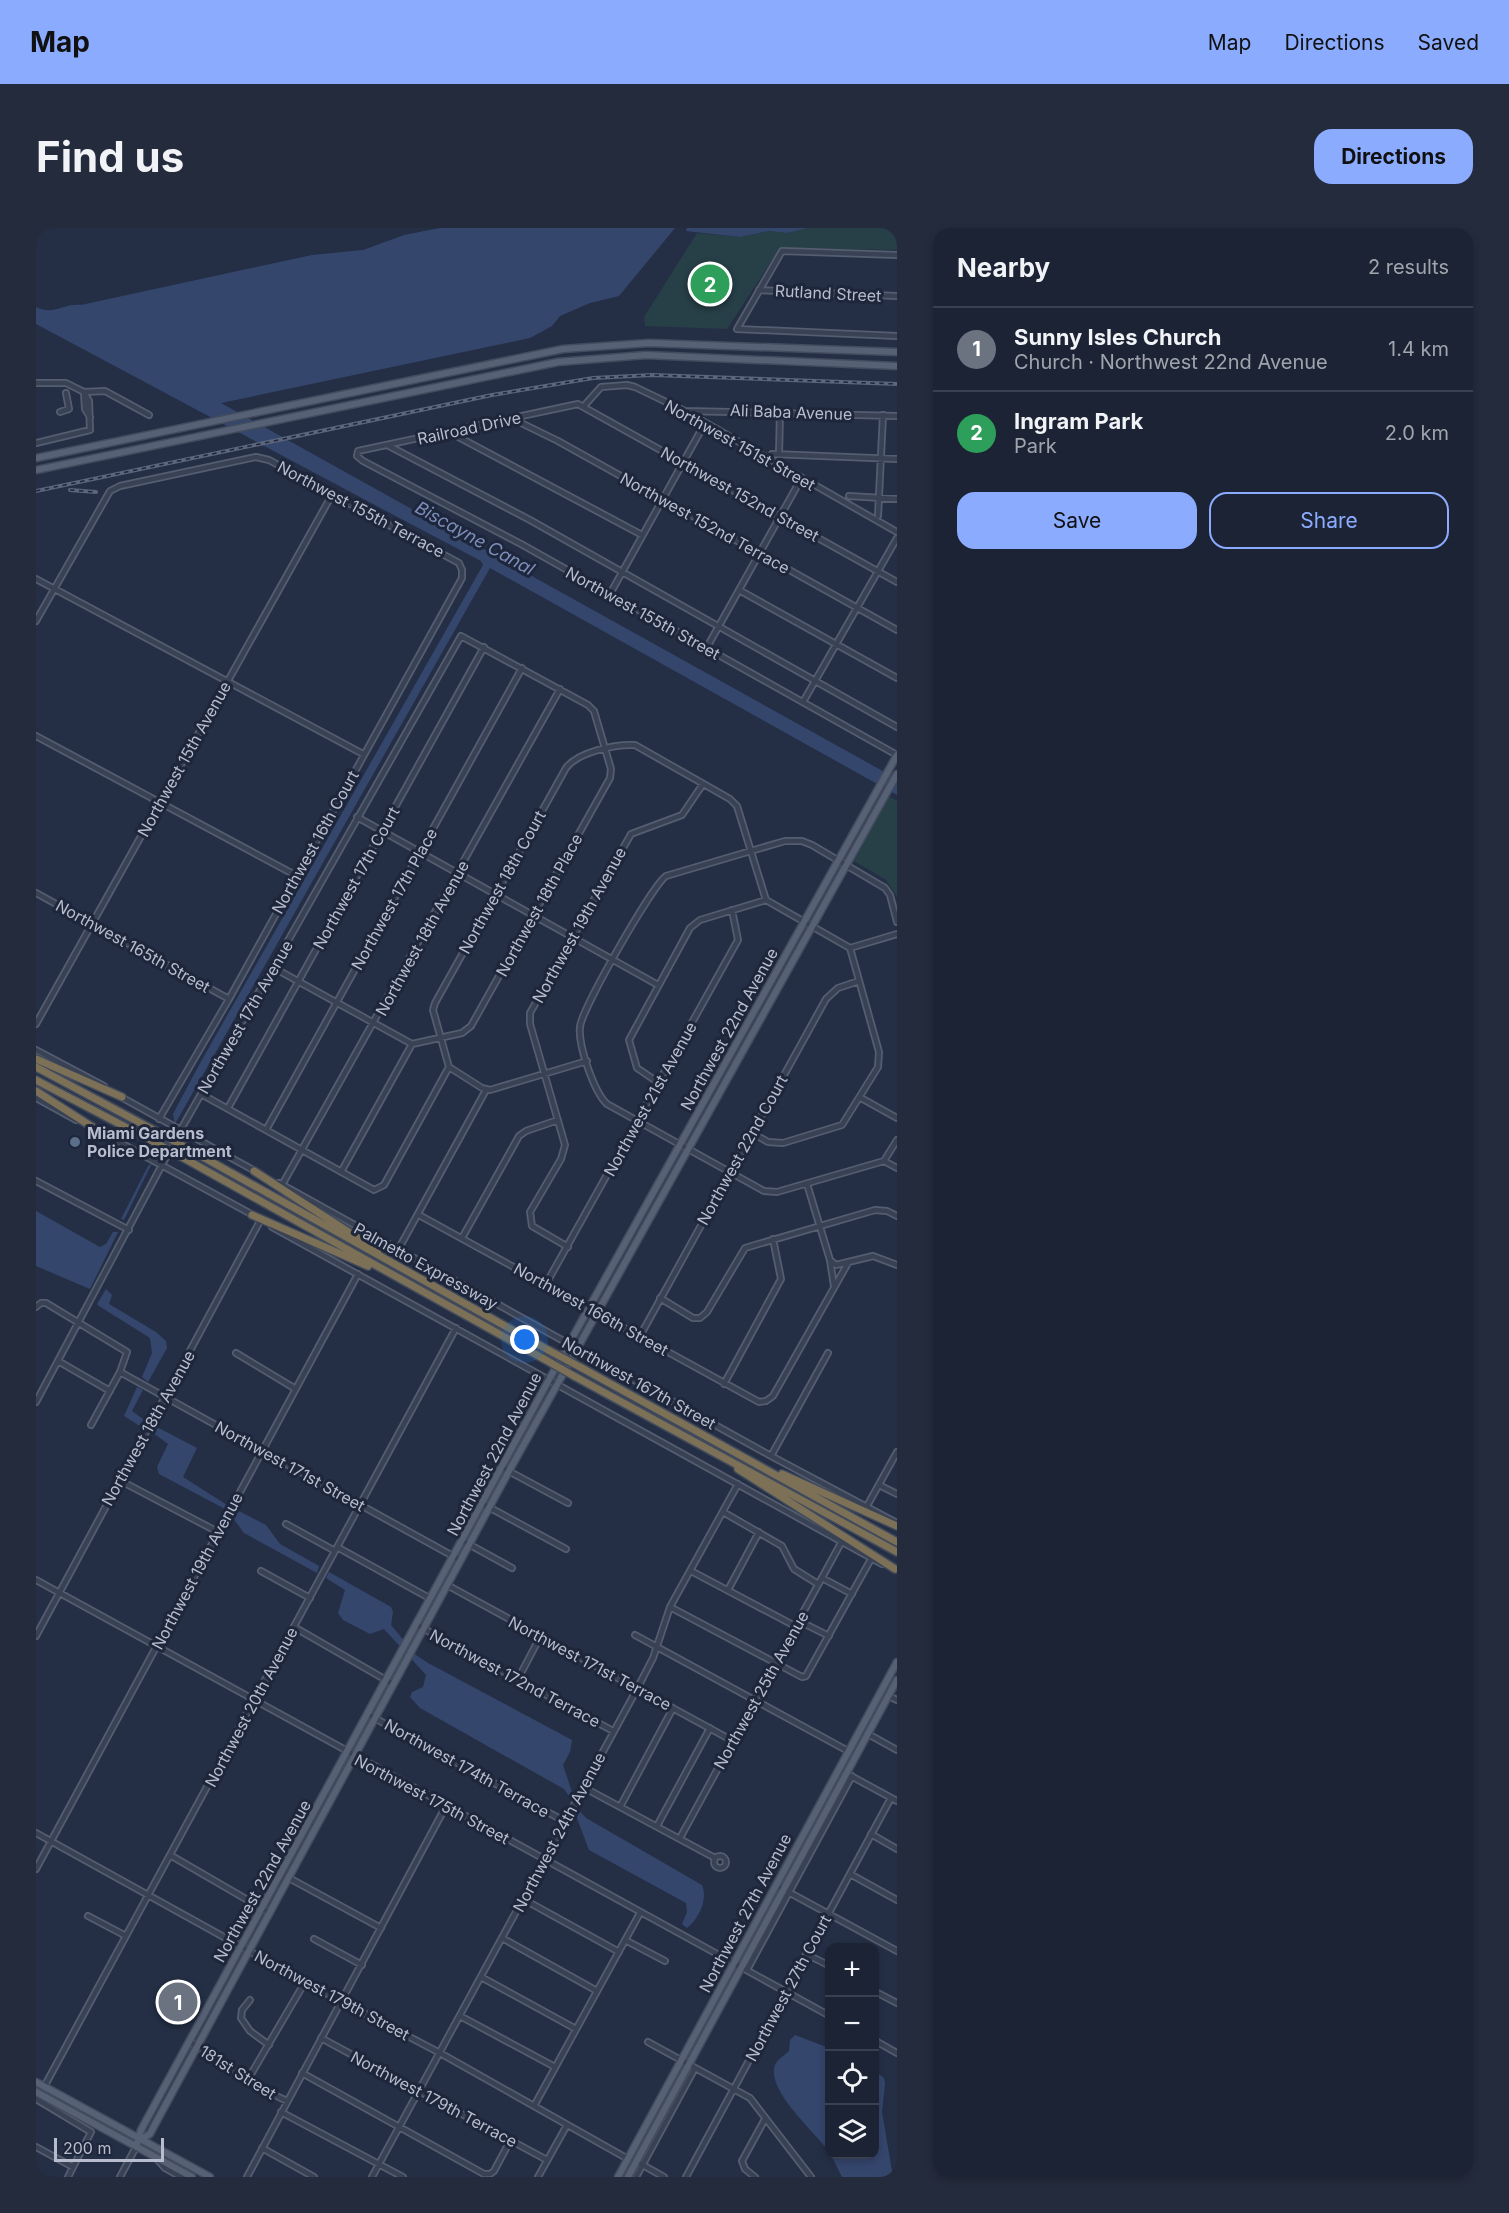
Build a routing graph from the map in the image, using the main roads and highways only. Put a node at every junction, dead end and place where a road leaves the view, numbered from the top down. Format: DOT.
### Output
graph roads {
  1 [pos="729,346"];
  2 [pos="897,352"];
  3 [pos="729,358"];
  4 [pos="897,366"];
  5 [pos="36,458"];
  6 [pos="36,470"];
  7 [pos="897,755"];
  8 [pos="896,775"];
  9 [pos="36,1059"];
  10 [pos="36,1067"];
  11 [pos="36,1080"];
  12 [pos="36,1091"];
  13 [pos="122,1097"];
  14 [pos="97,1130"];
  15 [pos="254,1171"];
  16 [pos="252,1215"];
  17 [pos="400,1267"];
  18 [pos="424,1292"];
  19 [pos="711,1450"];
  20 [pos="752,1461"];
  21 [pos="506,1470"];
  22 [pos="897,1524"];
  23 [pos="897,1542"];
  24 [pos="897,1552"];
  25 [pos="457,1559"];
  26 [pos="896,1570"];
  27 [pos="420,1626"];
  28 [pos="897,1662"];
  29 [pos="888,1679"];
  30 [pos="897,1680"];
  31 [pos="880,1694"];
  32 [pos="888,1696"];
  33 [pos="881,1710"];
  34 [pos="848,1751"];
  35 [pos="350,1755"];
  36 [pos="849,1773"];
  37 [pos="812,1819"];
  38 [pos="819,1823"];
  39 [pos="174,2071"];
  40 [pos="182,2075"];
  41 [pos="36,2082"];
  42 [pos="44,2087"];
  43 [pos="36,2090"];
  44 [pos="141,2139"];
  45 [pos="635,2145"];
  46 [pos="136,2147"];
  47 [pos="628,2159"];
  48 [pos="637,2160"];
  49 [pos="631,2176"];
  50 [pos="192,2177"];
  51 [pos="210,2177"];
  52 [pos="618,2177"];
  1 -- 2 [label="main road"];
  1 -- 3 [label="main road"];
  1 -- 5 [label="main road"];
  3 -- 4 [label="main road"];
  3 -- 6 [label="main road"];
  7 -- 21 [label="main road, Northwest 22nd Avenue"];
  8 -- 21 [label="main road, Northwest 22nd Avenue"];
  9 -- 13 [label="highway"];
  10 -- 17 [label="highway, Palmetto Expressway, bridge"];
  11 -- 18 [label="highway, Palmetto Expressway, bridge"];
  12 -- 14 [label="highway"];
  15 -- 17 [label="highway"];
  16 -- 18 [label="highway"];
  17 -- 20 [label="highway, Palmetto Expressway, bridge"];
  18 -- 19 [label="highway, Palmetto Expressway, bridge"];
  19 -- 24 [label="highway, Palmetto Expressway"];
  19 -- 26 [label="highway"];
  20 -- 22 [label="highway"];
  20 -- 23 [label="highway, Palmetto Expressway"];
  21 -- 25 [label="main road, Northwest 22nd Avenue"];
  25 -- 27 [label="main road, Northwest 22nd Avenue"];
  25 -- 27 [label="main road, Northwest 22nd Avenue"];
  27 -- 35 [label="main road, Northwest 22nd Avenue"];
  28 -- 29 [label="main road, Northwest 27th Avenue"];
  29 -- 31 [label="main road, Northwest 27th Avenue"];
  29 -- 32 [label="main road"];
  30 -- 32 [label="main road, Northwest 27th Avenue"];
  31 -- 33 [label="main road"];
  31 -- 34 [label="main road, Northwest 27th Avenue"];
  32 -- 33 [label="main road, Northwest 27th Avenue"];
  33 -- 36 [label="main road, Northwest 27th Avenue"];
  34 -- 36 [label="main road"];
  34 -- 37 [label="main road, Northwest 27th Avenue"];
  35 -- 39 [label="main road, Northwest 22nd Avenue"];
  35 -- 40 [label="main road, Northwest 22nd Avenue"];
  36 -- 38 [label="main road, Northwest 27th Avenue"];
  37 -- 38 [label="main road"];
  37 -- 45 [label="main road, Northwest 27th Avenue"];
  38 -- 48 [label="main road, Northwest 27th Avenue"];
  39 -- 40 [label="main road"];
  39 -- 44 [label="main road, Northwest 22nd Avenue"];
  40 -- 44 [label="main road, Northwest 22nd Avenue"];
  41 -- 42 [label="main road"];
  42 -- 43 [label="main road"];
  42 -- 44 [label="main road"];
  43 -- 46 [label="main road"];
  44 -- 46 [label="main road, Northwest 22nd Avenue"];
  44 -- 51 [label="main road"];
  45 -- 47 [label="main road, Northwest 27th Avenue"];
  45 -- 48 [label="main road"];
  46 -- 50 [label="main road"];
  47 -- 49 [label="main road"];
  47 -- 52 [label="main road, Northwest 27th Avenue"];
  48 -- 49 [label="main road, Northwest 27th Avenue"];
}
